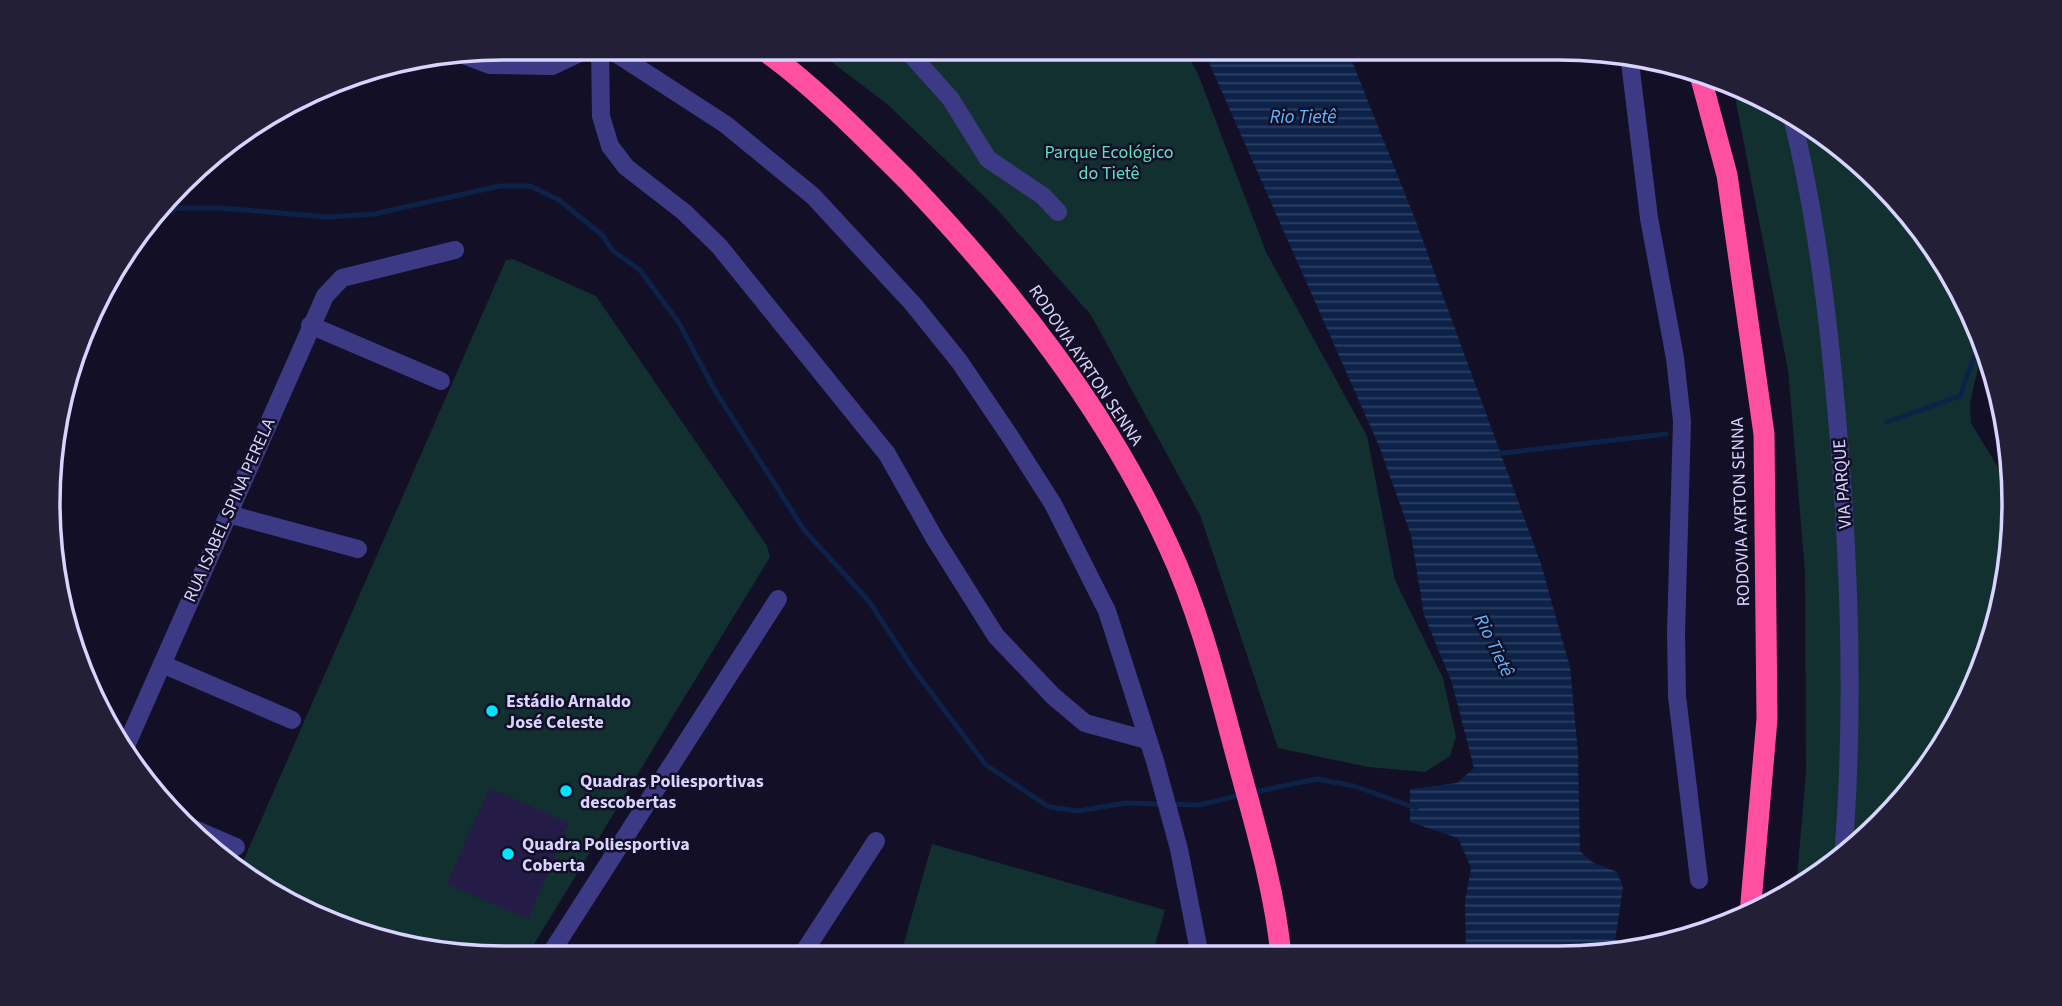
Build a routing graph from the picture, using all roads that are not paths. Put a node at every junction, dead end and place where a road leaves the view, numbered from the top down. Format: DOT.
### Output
graph roads {
  1 [pos="477,60"];
  2 [pos="565,60"];
  3 [pos="600,60"];
  4 [pos="626,60"];
  5 [pos="774,60"];
  6 [pos="916,60"];
  7 [pos="1630,65"];
  8 [pos="1702,83"];
  9 [pos="1795,127"];
  10 [pos="1058,212"];
  11 [pos="455,250"];
  12 [pos="310,325"];
  13 [pos="441,381"];
  14 [pos="228,514"];
  15 [pos="358,549"];
  16 [pos="778,599"];
  17 [pos="162,664"];
  18 [pos="292,720"];
  19 [pos="128,740"];
  20 [pos="1147,740"];
  21 [pos="212,836"];
  22 [pos="876,841"];
  23 [pos="1844,842"];
  24 [pos="236,847"];
  25 [pos="1699,880"];
  26 [pos="1751,903"];
  27 [pos="555,946"];
  28 [pos="808,946"];
  29 [pos="1198,946"];
  30 [pos="1280,946"];
  1 -- 2 [label="street"];
  3 -- 20 [label="street"];
  4 -- 20 [label="street"];
  5 -- 30 [label="highway, RODOVIA AYRTON SENNA"];
  6 -- 10 [label="street"];
  7 -- 25 [label="street"];
  8 -- 26 [label="highway, RODOVIA AYRTON SENNA"];
  9 -- 23 [label="street, VIA PARQUE"];
  11 -- 12 [label="street, RUA ISABEL SPINA PERELA"];
  12 -- 13 [label="street"];
  12 -- 14 [label="street, RUA ISABEL SPINA PERELA"];
  14 -- 15 [label="street"];
  14 -- 17 [label="street, RUA ISABEL SPINA PERELA"];
  16 -- 27 [label="street"];
  17 -- 18 [label="street"];
  17 -- 19 [label="street, RUA ISABEL SPINA PERELA"];
  20 -- 29 [label="street"];
  21 -- 24 [label="street"];
  22 -- 28 [label="street"];
}
